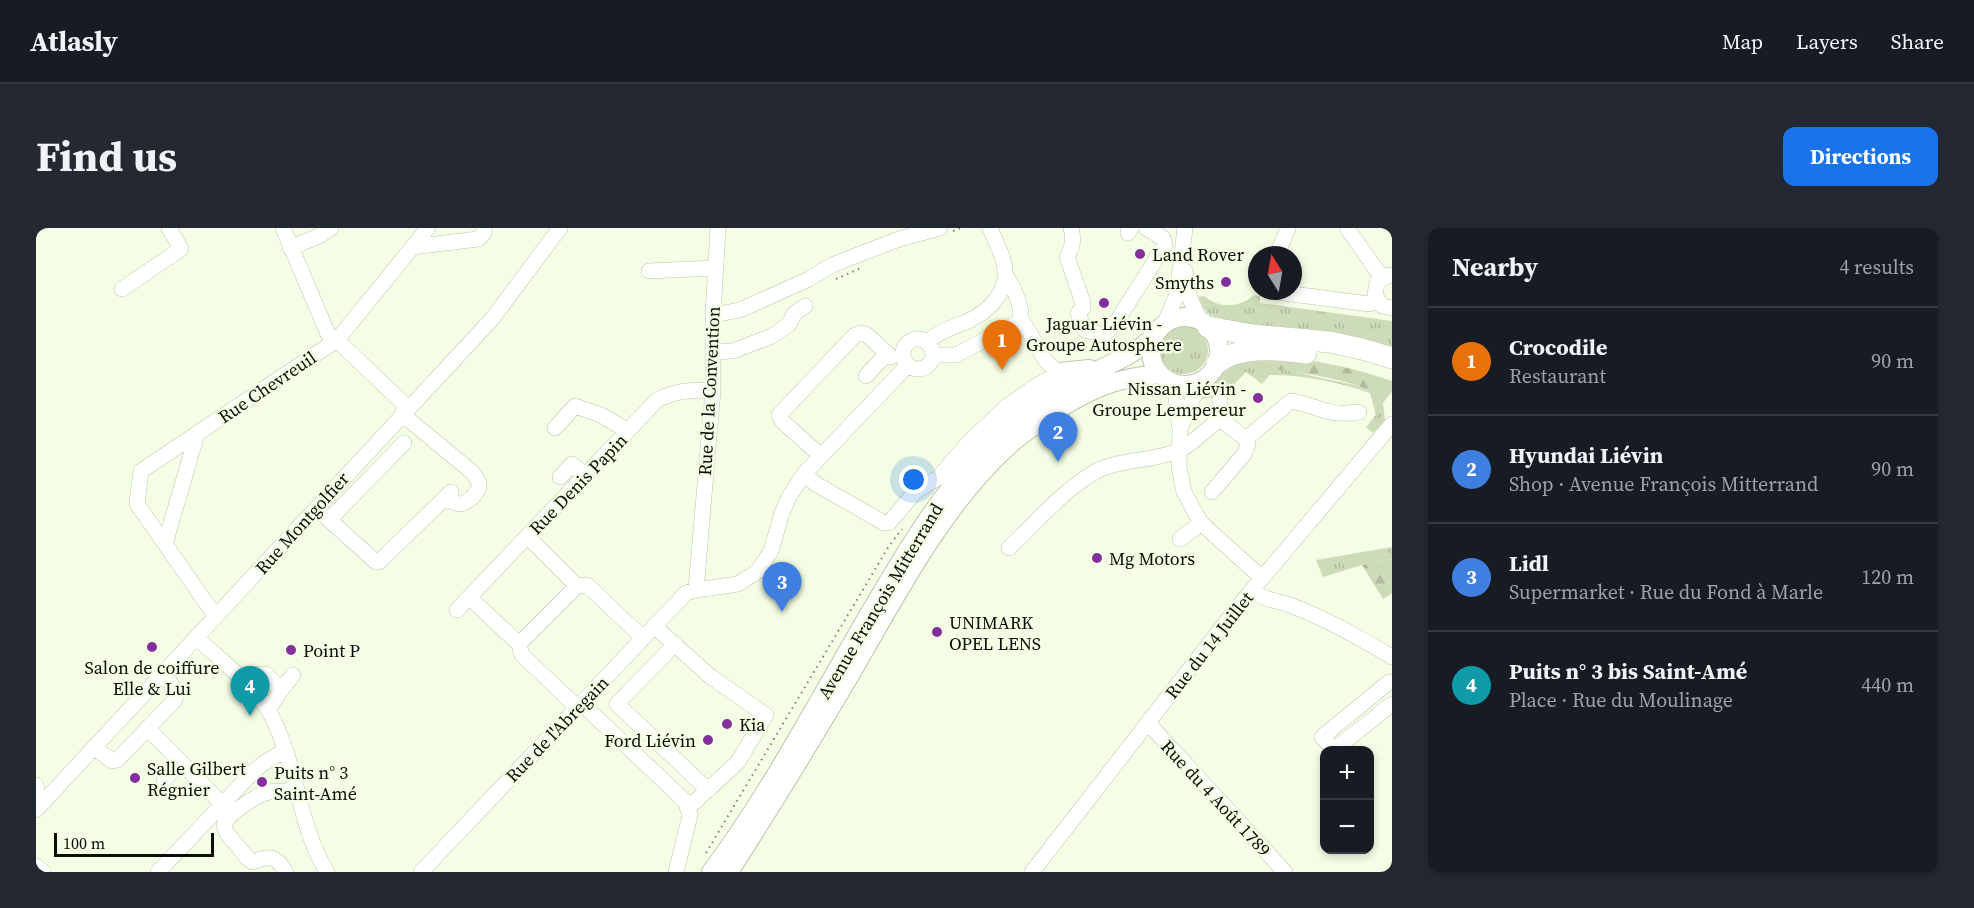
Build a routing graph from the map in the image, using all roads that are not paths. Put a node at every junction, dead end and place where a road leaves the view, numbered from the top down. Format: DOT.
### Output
graph roads {
  1 [pos="169,228"];
  2 [pos="283,228"];
  3 [pos="331,228"];
  4 [pos="428,228"];
  5 [pos="484,228"];
  6 [pos="560,228"];
  7 [pos="718,228"];
  8 [pos="990,228"];
  9 [pos="1071,228"];
  10 [pos="1146,228"];
  11 [pos="1288,228"];
  12 [pos="1347,228"];
  13 [pos="1181,229"];
  14 [pos="943,231"];
  15 [pos="1281,246"];
  16 [pos="412,247"];
  17 [pos="290,248"];
  18 [pos="1182,259"];
  19 [pos="715,268"];
  20 [pos="649,271"];
  21 [pos="1006,275"];
  22 [pos="1387,277"];
  23 [pos="122,289"];
  24 [pos="1302,295"];
  25 [pos="997,296"];
  26 [pos="1017,299"];
  27 [pos="1377,301"];
  28 [pos="805,306"];
  29 [pos="1392,308"];
  30 [pos="713,315"];
  31 [pos="1020,320"];
  32 [pos="1205,324"];
  33 [pos="1160,330"];
  34 [pos="337,340"];
  35 [pos="930,349"];
  36 [pos="713,352"];
  37 [pos="1392,358"];
  38 [pos="908,366"];
  39 [pos="1097,370"];
  40 [pos="1211,370"];
  41 [pos="1060,372"];
  42 [pos="1392,373"];
  43 [pos="866,376"];
  44 [pos="1164,378"];
  45 [pos="713,390"];
  46 [pos="1220,399"];
  47 [pos="405,411"];
  48 [pos="1359,412"];
  49 [pos="1220,419"];
  50 [pos="1392,424"];
  51 [pos="555,428"];
  52 [pos="1180,430"];
  53 [pos="628,431"];
  54 [pos="197,434"];
  55 [pos="1246,439"];
  56 [pos="404,443"];
  57 [pos="1179,450"];
  58 [pos="821,456"];
  59 [pos="804,474"];
  60 [pos="586,476"];
  61 [pos="560,477"];
  62 [pos="1212,492"];
  63 [pos="316,508"];
  64 [pos="329,520"];
  65 [pos="1201,523"];
  66 [pos="528,537"];
  67 [pos="1180,539"];
  68 [pos="165,544"];
  69 [pos="1009,548"];
  70 [pos="1262,578"];
  71 [pos="577,586"];
  72 [pos="696,590"];
  73 [pos="1251,591"];
  74 [pos="469,597"];
  75 [pos="457,610"];
  76 [pos="216,617"];
  77 [pos="654,626"];
  78 [pos="197,638"];
  79 [pos="643,638"];
  80 [pos="519,644"];
  81 [pos="675,644"];
  82 [pos="1392,657"];
  83 [pos="164,673"];
  84 [pos="293,675"];
  85 [pos="244,682"];
  86 [pos="1391,682"];
  87 [pos="281,690"];
  88 [pos="1392,704"];
  89 [pos="579,705"];
  90 [pos="268,710"];
  91 [pos="1148,723"];
  92 [pos="147,728"];
  93 [pos="656,741"];
  94 [pos="94,747"];
  95 [pos="286,750"];
  96 [pos="639,758"];
  97 [pos="181,762"];
  98 [pos="164,780"];
  99 [pos="36,785"];
  100 [pos="297,789"];
  101 [pos="708,790"];
  102 [pos="40,806"];
  103 [pos="688,808"];
  104 [pos="227,809"];
  105 [pos="36,866"];
  106 [pos="706,867"];
  107 [pos="42,872"];
  108 [pos="158,872"];
  109 [pos="286,872"];
  110 [pos="327,872"];
  111 [pos="421,872"];
  112 [pos="676,872"];
  113 [pos="729,872"];
  114 [pos="1032,872"];
  115 [pos="1285,872"];
  1 -- 23 [label="street"];
  2 -- 17 [label="street"];
  3 -- 17 [label="street"];
  4 -- 16 [label="street, Rue Chevreuil"];
  5 -- 16 [label="street"];
  6 -- 47 [label="street, Rue Montgolfier"];
  7 -- 19 [label="street, Rue de la Convention"];
  8 -- 21 [label="street"];
  9 -- 10 [label="street"];
  11 -- 15 [label="street"];
  12 -- 22 [label="street"];
  13 -- 18 [label="street"];
  14 -- 30 [label="street"];
  16 -- 34 [label="street, Rue Chevreuil"];
  17 -- 34 [label="street"];
  18 -- 32 [label="street"];
  18 -- 33 [label="street"];
  19 -- 20 [label="street"];
  19 -- 30 [label="street, Rue de la Convention"];
  21 -- 25 [label="street"];
  21 -- 26 [label="street"];
  22 -- 27 [label="street"];
  24 -- 27 [label="street"];
  25 -- 26 [label="street"];
  25 -- 35 [label="street"];
  26 -- 31 [label="street"];
  27 -- 29 [label="street"];
  28 -- 36 [label="street"];
  30 -- 36 [label="street, Rue de la Convention"];
  31 -- 35 [label="street"];
  31 -- 41 [label="street"];
  32 -- 33 [label="main road"];
  32 -- 37 [label="highway"];
  32 -- 40 [label="main road"];
  33 -- 39 [label="main road, Avenue François Mitterrand"];
  33 -- 44 [label="main road"];
  34 -- 47 [label="street"];
  34 -- 54 [label="street, Rue Chevreuil"];
  35 -- 38 [label="street"];
  35 -- 38 [label="street"];
  36 -- 45 [label="street, Rue de la Convention"];
  38 -- 58 [label="street"];
  39 -- 41 [label="main road"];
  39 -- 106 [label="main road, Avenue François Mitterrand"];
  40 -- 42 [label="highway"];
  40 -- 44 [label="main road"];
  40 -- 52 [label="street"];
  41 -- 59 [label="street"];
  43 -- 58 [label="street"];
  44 -- 52 [label="street"];
  44 -- 113 [label="main road, Avenue François Mitterrand"];
  45 -- 53 [label="street, Rue Denis Papin"];
  45 -- 72 [label="street, Rue de la Convention"];
  46 -- 49 [label="street"];
  47 -- 63 [label="street, Rue Montgolfier"];
  47 -- 64 [label="street"];
  48 -- 55 [label="street"];
  49 -- 55 [label="street"];
  49 -- 57 [label="street"];
  50 -- 70 [label="street, Rue du 14 Juillet"];
  51 -- 53 [label="street"];
  52 -- 57 [label="street"];
  53 -- 60 [label="street, Rue Denis Papin"];
  54 -- 68 [label="street"];
  54 -- 68 [label="street, Rue Chevreuil"];
  55 -- 62 [label="street"];
  56 -- 64 [label="street"];
  57 -- 65 [label="street"];
  57 -- 69 [label="street"];
  58 -- 59 [label="street"];
  59 -- 72 [label="street"];
  60 -- 61 [label="street"];
  60 -- 66 [label="street, Rue Denis Papin"];
  63 -- 64 [label="street"];
  63 -- 76 [label="street, Rue Montgolfier"];
  65 -- 67 [label="street"];
  65 -- 70 [label="street"];
  66 -- 71 [label="street"];
  66 -- 74 [label="street, Rue Denis Papin"];
  68 -- 76 [label="street, Rue Chevreuil"];
  70 -- 73 [label="street, Rue du 14 Juillet"];
  71 -- 79 [label="street"];
  71 -- 80 [label="street"];
  72 -- 77 [label="street, Rue de l'Abregain"];
  73 -- 82 [label="street"];
  73 -- 91 [label="street, Rue du 14 Juillet"];
  74 -- 75 [label="street, Rue Denis Papin"];
  74 -- 80 [label="street"];
  76 -- 78 [label="street, Rue Montgolfier"];
  77 -- 79 [label="street, Rue de l'Abregain"];
  77 -- 81 [label="street"];
  78 -- 83 [label="street, Rue Montgolfier"];
  78 -- 85 [label="street"];
  79 -- 89 [label="street, Rue de l'Abregain"];
  80 -- 89 [label="street"];
  81 -- 93 [label="street"];
  81 -- 101 [label="street"];
  83 -- 92 [label="street"];
  83 -- 94 [label="street, Rue Montgolfier"];
  84 -- 87 [label="street"];
  85 -- 87 [label="street"];
  85 -- 90 [label="street"];
  86 -- 88 [label="street"];
  87 -- 90 [label="street"];
  89 -- 96 [label="street"];
  89 -- 111 [label="street, Rue de l'Abregain"];
  90 -- 95 [label="street"];
  91 -- 114 [label="street, Rue du 14 Juillet"];
  91 -- 115 [label="street, Rue du 4 Août 1789"];
  92 -- 94 [label="street"];
  92 -- 97 [label="street"];
  93 -- 96 [label="street"];
  93 -- 101 [label="street"];
  94 -- 102 [label="street, Rue Montgolfier"];
  95 -- 100 [label="street"];
  95 -- 104 [label="street"];
  96 -- 103 [label="street"];
  97 -- 98 [label="street"];
  97 -- 104 [label="street"];
  99 -- 102 [label="street"];
  100 -- 104 [label="street"];
  100 -- 110 [label="street"];
  101 -- 103 [label="street"];
  103 -- 112 [label="street"];
  104 -- 108 [label="street"];
  104 -- 109 [label="street"];
  105 -- 107 [label="street"];
}
